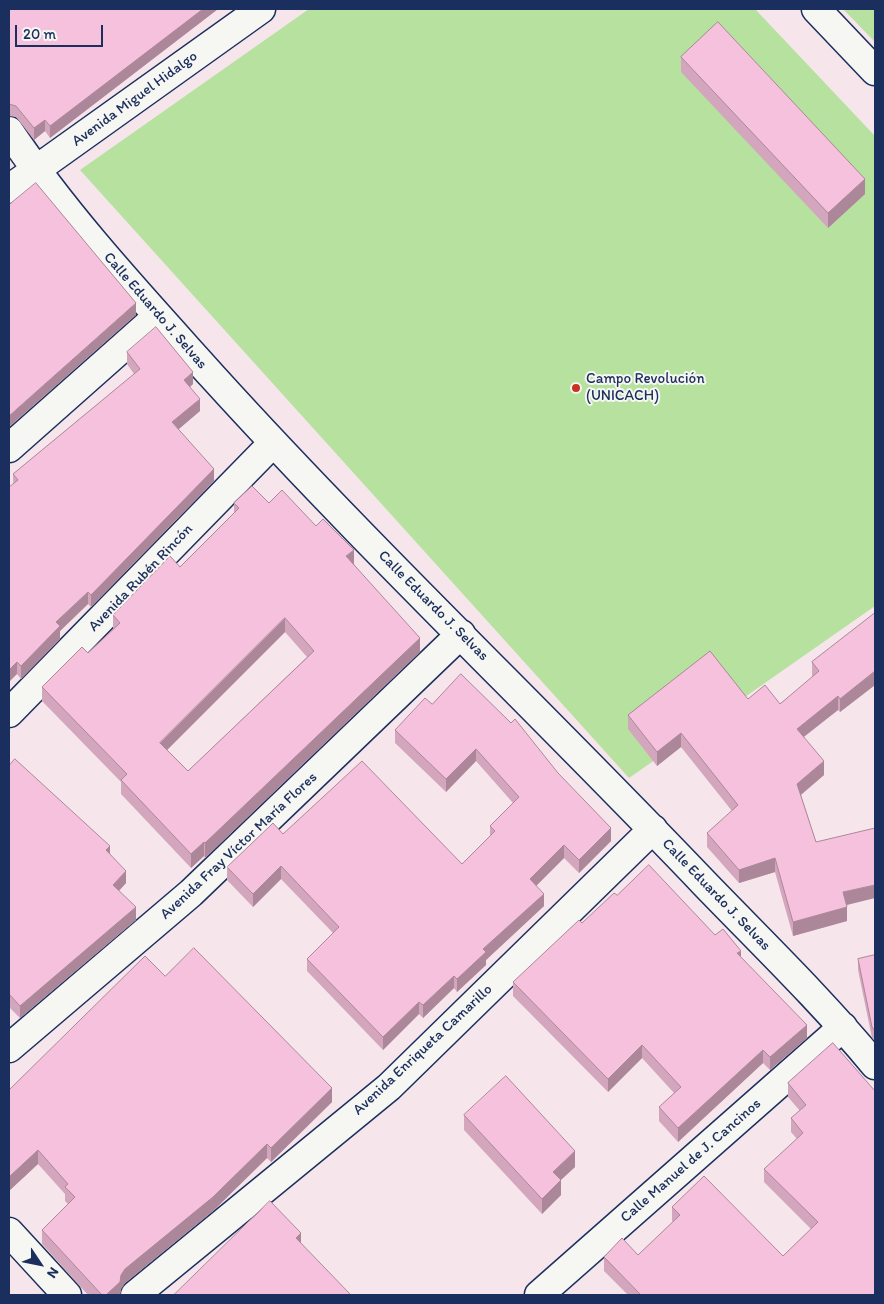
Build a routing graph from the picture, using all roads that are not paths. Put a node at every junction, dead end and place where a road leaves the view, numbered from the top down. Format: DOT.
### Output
graph roads {
  1 [pos="261,9"];
  2 [pos="816,9"];
  3 [pos="875,71"];
  4 [pos="9,131"];
  5 [pos="35,170"];
  6 [pos="9,189"];
  7 [pos="158,316"];
  8 [pos="273,443"];
  9 [pos="9,448"];
  10 [pos="461,634"];
  11 [pos="9,711"];
  12 [pos="652,829"];
  13 [pos="843,1027"];
  14 [pos="9,1048"];
  15 [pos="875,1065"];
  16 [pos="9,1232"];
  17 [pos="67,1295"];
  18 [pos="135,1295"];
  19 [pos="539,1295"];
  1 -- 5 [label="street, Avenida Miguel Hidalgo"];
  2 -- 3 [label="street"];
  4 -- 5 [label="street, Calle Eduardo J. Selvas"];
  5 -- 6 [label="street, Avenida Miguel Hidalgo"];
  5 -- 7 [label="street, Calle Eduardo J. Selvas"];
  7 -- 8 [label="street, Calle Eduardo J. Selvas"];
  7 -- 9 [label="street"];
  8 -- 10 [label="street, Calle Eduardo J. Selvas"];
  8 -- 11 [label="street, Avenida Rubén Rincón"];
  10 -- 12 [label="street, Calle Eduardo J. Selvas"];
  10 -- 14 [label="street, Avenida Fray Víctor María Flores"];
  12 -- 13 [label="street, Calle Eduardo J. Selvas"];
  12 -- 18 [label="street, Avenida Enriqueta Camarillo"];
  13 -- 15 [label="street, Calle Eduardo J. Selvas"];
  13 -- 19 [label="street, Calle Manuel de J. Cancinos"];
  16 -- 17 [label="street"];
}
